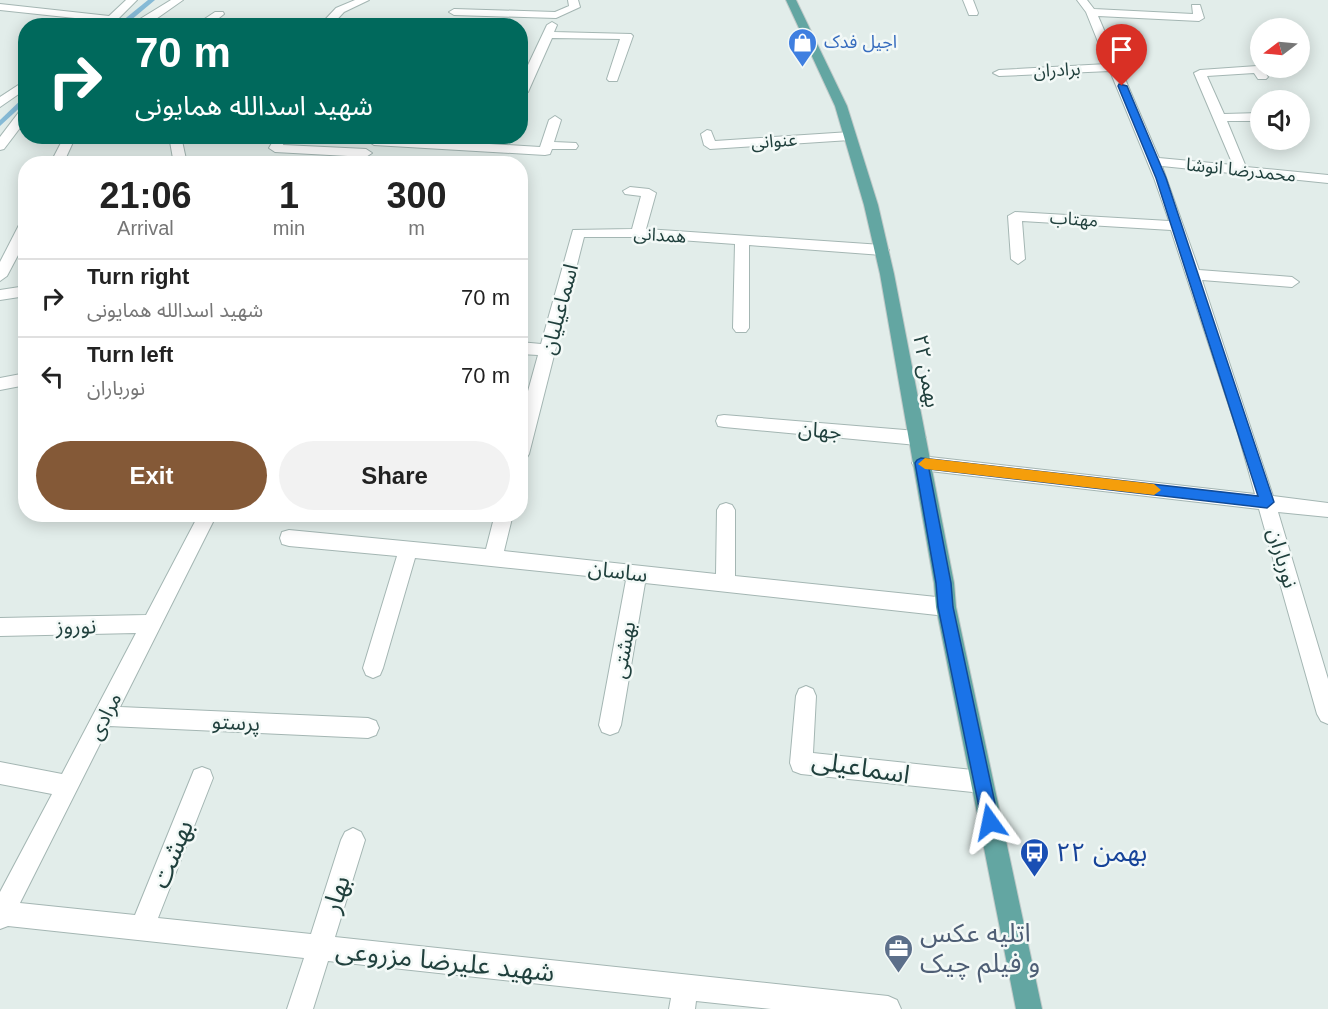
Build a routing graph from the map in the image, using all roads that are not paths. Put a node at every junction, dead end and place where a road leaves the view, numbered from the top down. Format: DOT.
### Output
graph roads {
  1 [pos="132,0"];
  2 [pos="178,0"];
  3 [pos="364,0"];
  4 [pos="462,0"];
  5 [pos="573,0"];
  6 [pos="791,0"];
  7 [pos="968,0"];
  8 [pos="1087,6"];
  9 [pos="0,7"];
  10 [pos="1196,7"];
  11 [pos="973,13"];
  12 [pos="219,14"];
  13 [pos="556,15"];
  14 [pos="79,18"];
  15 [pos="112,18"];
  16 [pos="149,18"];
  17 [pos="212,18"];
  18 [pos="332,18"];
  19 [pos="547,35"];
  20 [pos="1114,68"];
  21 [pos="1250,69"];
  22 [pos="999,73"];
  23 [pos="528,78"];
  24 [pos="613,79"];
  25 [pos="18,89"];
  26 [pos="0,103"];
  27 [pos="1250,117"];
  28 [pos="1219,118"];
  29 [pos="555,120"];
  30 [pos="18,122"];
  31 [pos="707,134"];
  32 [pos="850,136"];
  33 [pos="277,144"];
  34 [pos="500,144"];
  35 [pos="547,145"];
  36 [pos="0,146"];
  37 [pos="572,146"];
  38 [pos="345,156"];
  39 [pos="1154,161"];
  40 [pos="1241,170"];
  41 [pos="1328,179"];
  42 [pos="630,190"];
  43 [pos="1176,226"];
  44 [pos="578,233"];
  45 [pos="638,233"];
  46 [pos="18,241"];
  47 [pos="742,241"];
  48 [pos="882,250"];
  49 [pos="1018,259"];
  50 [pos="1193,274"];
  51 [pos="0,276"];
  52 [pos="1292,282"];
  53 [pos="18,292"];
  54 [pos="0,295"];
  55 [pos="741,328"];
  56 [pos="528,349"];
  57 [pos="548,350"];
  58 [pos="18,381"];
  59 [pos="0,384"];
  60 [pos="724,421"];
  61 [pos="528,424"];
  62 [pos="917,438"];
  63 [pos="921,463"];
  64 [pos="1267,502"];
  65 [pos="726,510"];
  66 [pos="1328,510"];
  67 [pos="204,522"];
  68 [pos="502,522"];
  69 [pos="289,538"];
  70 [pos="408,551"];
  71 [pos="493,559"];
  72 [pos="637,574"];
  73 [pos="724,582"];
  74 [pos="946,607"];
  75 [pos="152,624"];
  76 [pos="0,627"];
  77 [pos="373,668"];
  78 [pos="806,696"];
  79 [pos="1328,714"];
  80 [pos="104,716"];
  81 [pos="610,725"];
  82 [pos="368,728"];
  83 [pos="0,773"];
  84 [pos="202,778"];
  85 [pos="982,782"];
  86 [pos="68,786"];
  87 [pos="353,840"];
  88 [pos="1,915"];
  89 [pos="141,929"];
  90 [pos="319,948"];
  91 [pos="683,998"];
  92 [pos="300,1009"];
  93 [pos="888,1009"];
  94 [pos="1029,1009"];
  1 -- 15 [label="street"];
  2 -- 16 [label="street"];
  3 -- 18 [label="street"];
  4 -- 13 [label="street"];
  5 -- 13 [label="street"];
  6 -- 32 [label="main road, ۲۲ بهمن"];
  7 -- 11 [label="street"];
  8 -- 10 [label="street"];
  8 -- 20 [label="street, نورباران"];
  9 -- 14 [label="street"];
  12 -- 17 [label="street"];
  13 -- 19 [label="street"];
  19 -- 23 [label="street"];
  19 -- 24 [label="street"];
  20 -- 22 [label="street, برادران"];
  20 -- 39 [label="street, نورباران"];
  21 -- 28 [label="street"];
  25 -- 26 [label="street"];
  27 -- 28 [label="street"];
  28 -- 40 [label="street"];
  29 -- 35 [label="street"];
  30 -- 36 [label="street"];
  31 -- 32 [label="street, عنوانی"];
  32 -- 48 [label="main road, ۲۲ بهمن"];
  33 -- 38 [label="street"];
  34 -- 35 [label="street"];
  35 -- 37 [label="street"];
  39 -- 40 [label="street, محمدرضا انوشا"];
  39 -- 43 [label="street, نورباران"];
  40 -- 41 [label="street, محمدرضا انوشا"];
  42 -- 45 [label="street"];
  43 -- 49 [label="street, مهتاب"];
  43 -- 50 [label="street, نورباران"];
  44 -- 45 [label="street, همدانی"];
  44 -- 57 [label="street, اسماعیلیان"];
  45 -- 47 [label="street, همدانی"];
  46 -- 51 [label="street"];
  47 -- 48 [label="street, همدانی"];
  47 -- 55 [label="street"];
  48 -- 62 [label="main road, ۲۲ بهمن"];
  50 -- 52 [label="street"];
  50 -- 64 [label="street, نورباران"];
  53 -- 54 [label="street"];
  56 -- 57 [label="street"];
  57 -- 61 [label="street, اسماعیلیان"];
  58 -- 59 [label="street"];
  60 -- 62 [label="street, جهان"];
  62 -- 63 [label="main road, ۲۲ بهمن"];
  63 -- 64 [label="street"];
  63 -- 74 [label="main road, ۲۲ بهمن"];
  64 -- 66 [label="street"];
  64 -- 79 [label="street, نورباران"];
  65 -- 73 [label="street"];
  67 -- 75 [label="street, مرادی"];
  68 -- 71 [label="street"];
  69 -- 70 [label="street, ساسان"];
  70 -- 71 [label="street, ساسان"];
  70 -- 77 [label="street"];
  71 -- 72 [label="street, ساسان"];
  72 -- 73 [label="street, ساسان"];
  72 -- 81 [label="street, بهشتی"];
  73 -- 74 [label="street, ساسان"];
  74 -- 85 [label="main road, ۲۲ بهمن"];
  75 -- 76 [label="street, نوروز"];
  75 -- 80 [label="street, مرادی"];
  78 -- 85 [label="street, اسماعیلی"];
  80 -- 82 [label="street, پرستو"];
  80 -- 86 [label="street, مرادی"];
  83 -- 86 [label="street"];
  84 -- 89 [label="street, بهشت"];
  85 -- 94 [label="main road, ۲۲ بهمن"];
  86 -- 88 [label="street, مرادی"];
  87 -- 90 [label="street, بهار"];
  88 -- 89 [label="street, شهید علیرضا مزروعی"];
  89 -- 90 [label="street, شهید علیرضا مزروعی"];
  90 -- 91 [label="street, شهید علیرضا مزروعی"];
  90 -- 92 [label="street, بهار"];
  91 -- 93 [label="street, شهید علیرضا مزروعی"];
}
